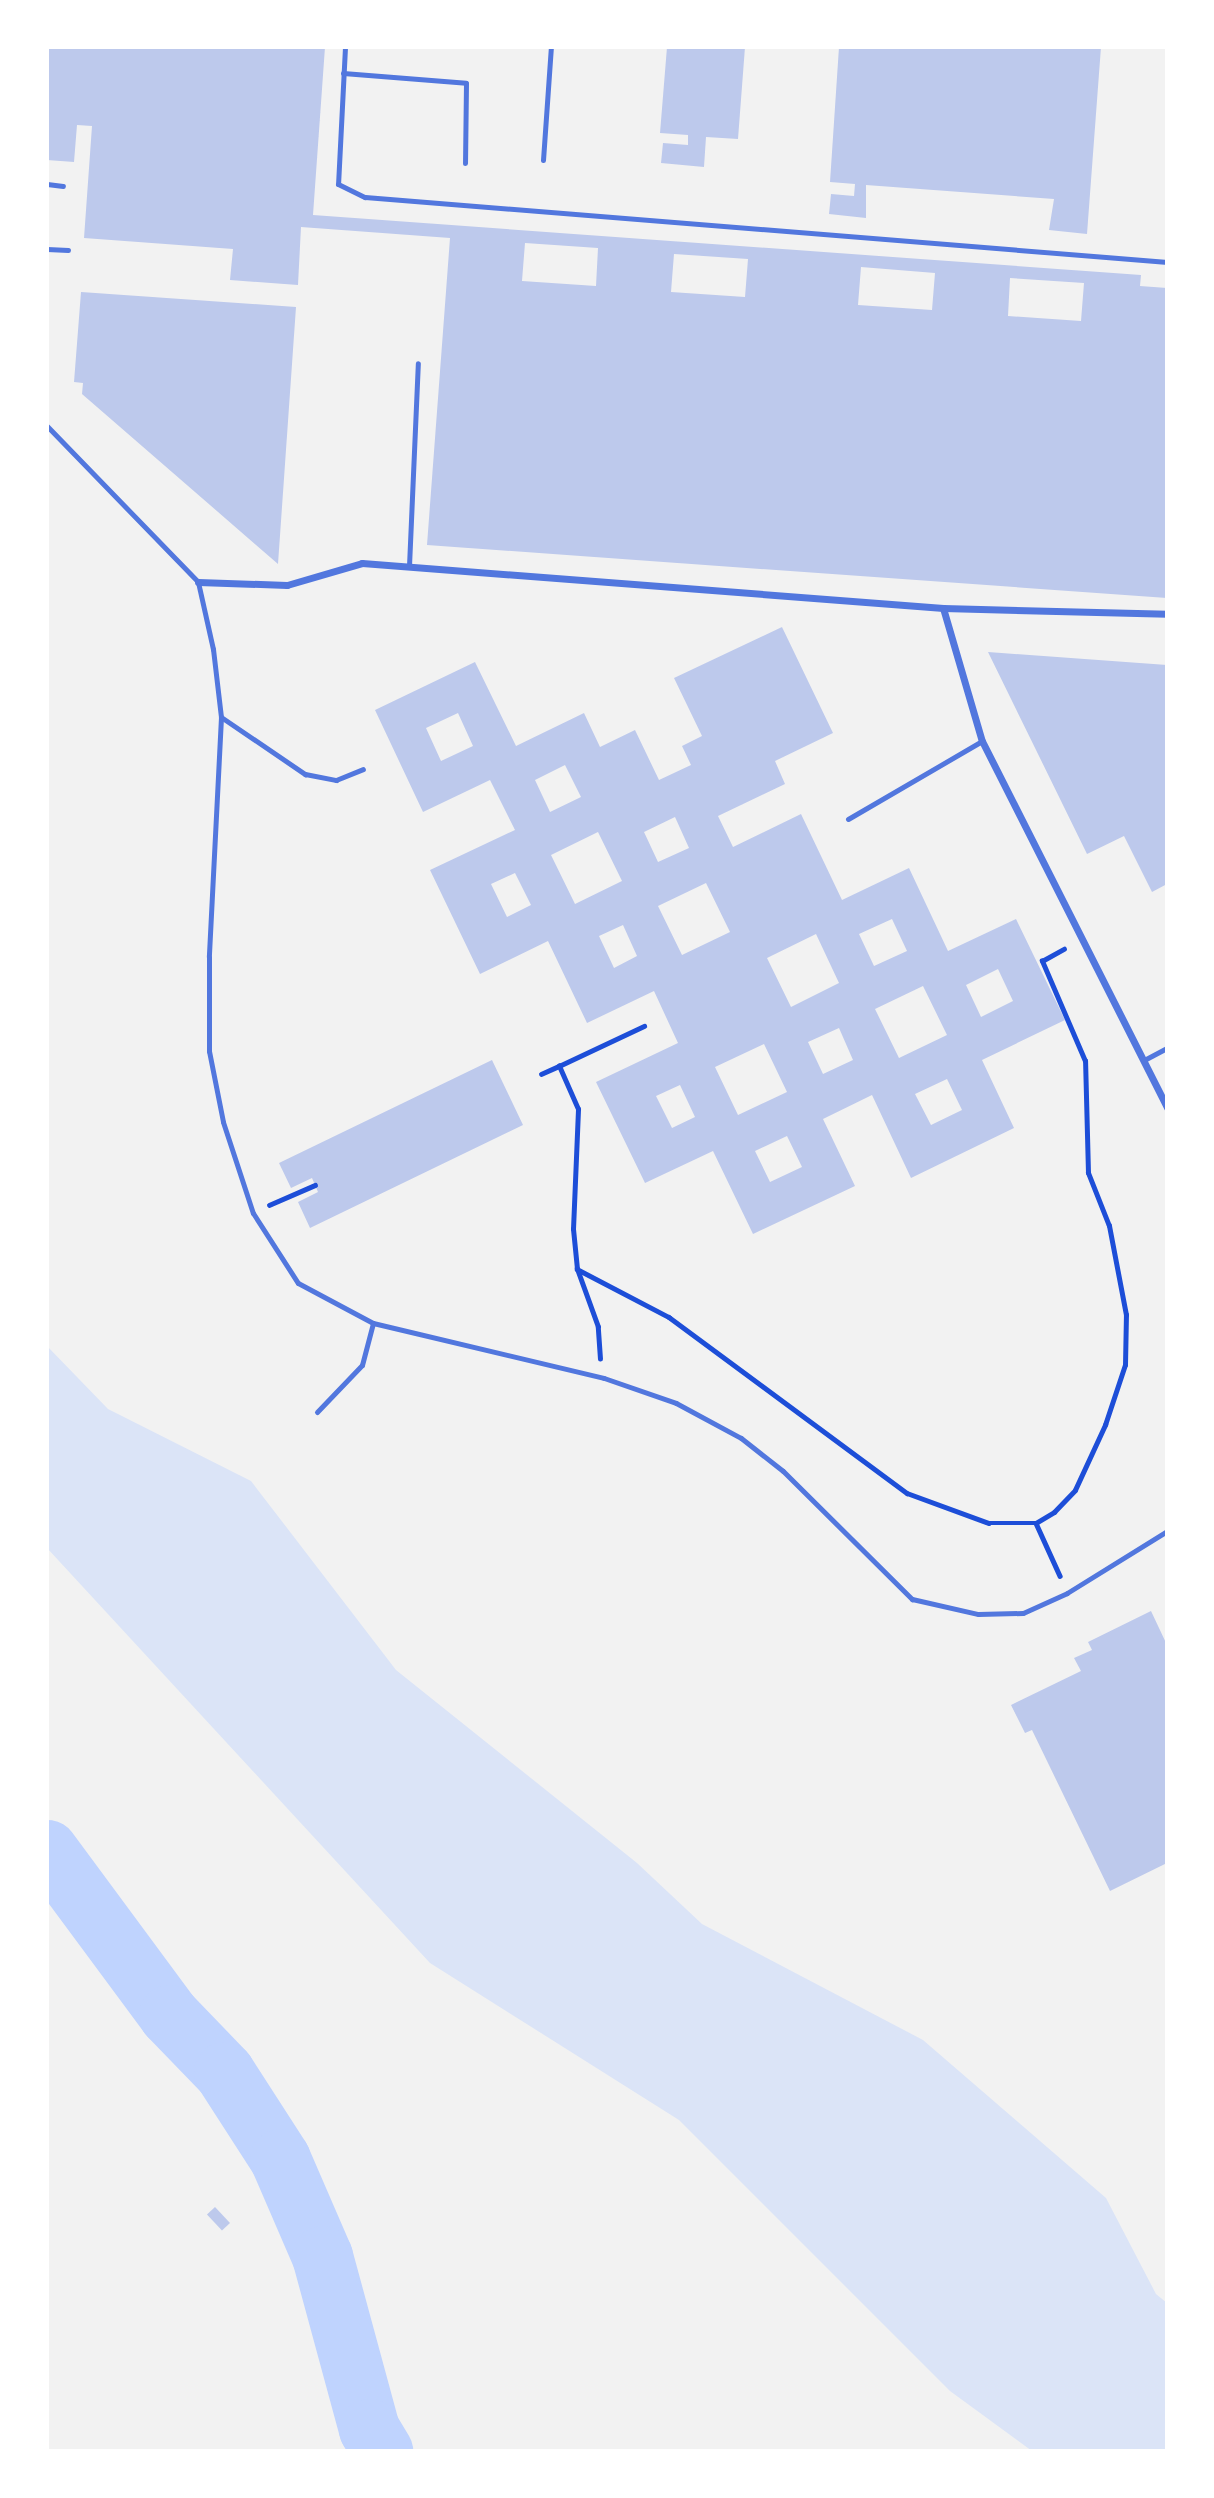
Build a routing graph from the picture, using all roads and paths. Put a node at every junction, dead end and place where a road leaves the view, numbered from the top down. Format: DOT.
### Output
graph roads {
  1 [pos="345,47"];
  2 [pos="551,47"];
  3 [pos="343,73"];
  4 [pos="543,160"];
  5 [pos="465,163"];
  6 [pos="47,184"];
  7 [pos="63,186"];
  8 [pos="47,248"];
  9 [pos="68,250"];
  10 [pos="1167,262"];
  11 [pos="418,363"];
  12 [pos="47,426"];
  13 [pos="409,566"];
  14 [pos="198,582"];
  15 [pos="943,608"];
  16 [pos="1167,614"];
  17 [pos="221,717"];
  18 [pos="982,741"];
  19 [pos="363,769"];
  20 [pos="848,820"];
  21 [pos="1083,938"];
  22 [pos="643,1026"];
  23 [pos="1167,1048"];
  24 [pos="1146,1059"];
  25 [pos="559,1066"];
  26 [pos="541,1074"];
  27 [pos="1167,1108"];
  28 [pos="315,1185"];
  29 [pos="253,1213"];
  30 [pos="577,1269"];
  31 [pos="373,1323"];
  32 [pos="604,1378"];
  33 [pos="317,1412"];
  34 [pos="1036,1522"];
  35 [pos="1167,1531"];
  36 [pos="1068,1592"];
  1 -- 3 [label="lane"];
  2 -- 4 [label="lane"];
  3 -- 5 [label="lane"];
  3 -- 10 [label="lane"];
  6 -- 7 [label="lane"];
  8 -- 9 [label="lane"];
  11 -- 13 [label="lane"];
  12 -- 14 [label="lane"];
  13 -- 14 [label="street"];
  13 -- 15 [label="street"];
  14 -- 17 [label="lane"];
  15 -- 16 [label="street"];
  15 -- 18 [label="street"];
  17 -- 19 [label="lane"];
  17 -- 29 [label="lane"];
  18 -- 20 [label="lane"];
  18 -- 21 [label="street"];
  21 -- 24 [label="street"];
  21 -- 34 [label="path"];
  22 -- 25 [label="path"];
  23 -- 24 [label="lane"];
  24 -- 27 [label="street"];
  25 -- 26 [label="path"];
  25 -- 30 [label="path"];
  28 -- 29 [label="path"];
  29 -- 31 [label="lane"];
  30 -- 32 [label="path"];
  30 -- 34 [label="path"];
  31 -- 32 [label="lane"];
  31 -- 33 [label="lane"];
  32 -- 36 [label="lane"];
  34 -- 36 [label="path"];
  35 -- 36 [label="lane"];
}
